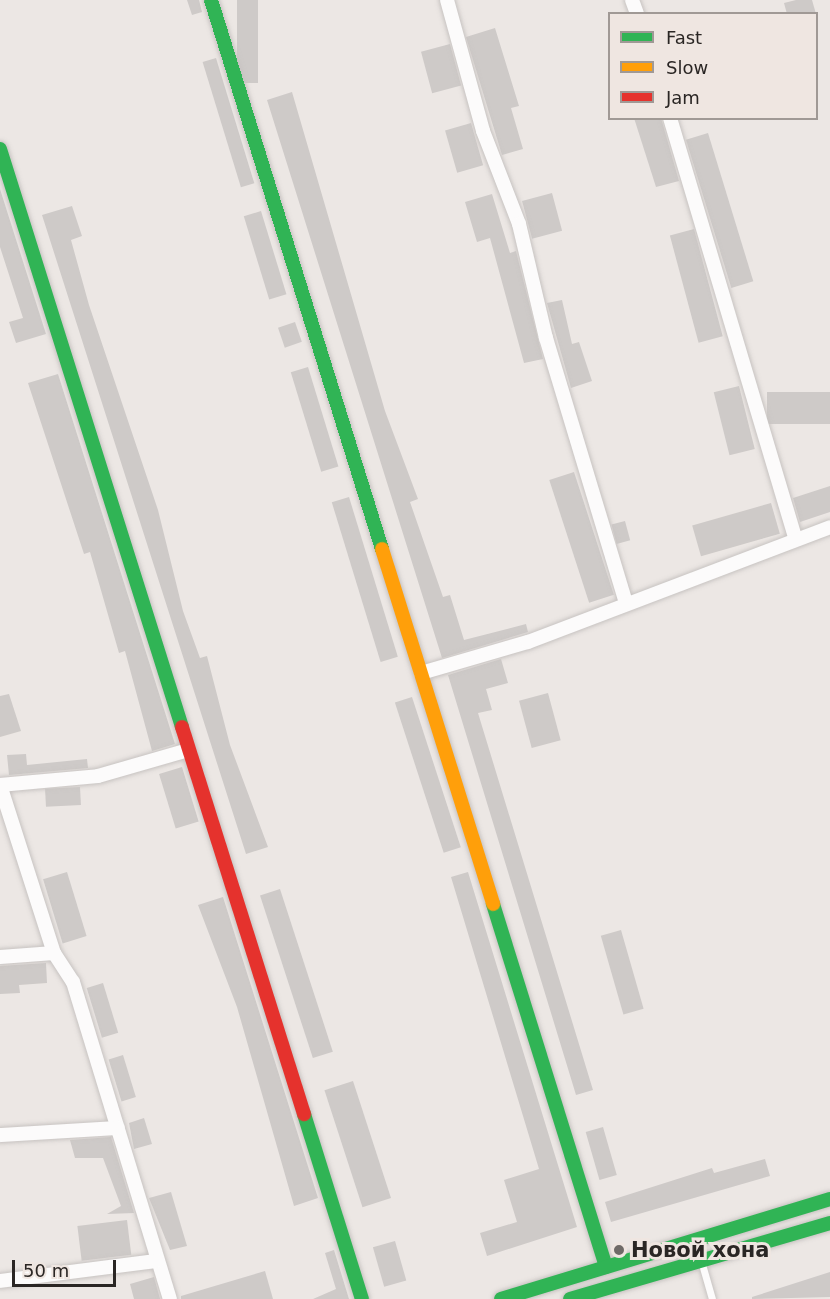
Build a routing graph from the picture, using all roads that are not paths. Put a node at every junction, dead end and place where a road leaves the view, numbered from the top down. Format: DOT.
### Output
graph roads {
  1 [pos="211,0"];
  2 [pos="447,0"];
  3 [pos="671,120"];
  4 [pos="0,149"];
  5 [pos="830,527"];
  6 [pos="796,540"];
  7 [pos="626,603"];
  8 [pos="421,674"];
  9 [pos="188,750"];
  10 [pos="0,785"];
  11 [pos="54,953"];
  12 [pos="0,957"];
  13 [pos="118,1128"];
  14 [pos="0,1135"];
  15 [pos="830,1198"];
  16 [pos="830,1223"];
  17 [pos="157,1261"];
  18 [pos="701,1261"];
  19 [pos="606,1267"];
  20 [pos="0,1281"];
  21 [pos="613,1293"];
  22 [pos="170,1299"];
  23 [pos="362,1299"];
  24 [pos="501,1299"];
  25 [pos="570,1299"];
  26 [pos="712,1299"];
  1 -- 8 [label="street"];
  2 -- 7 [label="street"];
  3 -- 6 [label="street"];
  4 -- 9 [label="street"];
  5 -- 6 [label="street"];
  6 -- 7 [label="street"];
  7 -- 8 [label="street"];
  8 -- 19 [label="street"];
  9 -- 10 [label="street"];
  9 -- 23 [label="street"];
  10 -- 11 [label="street"];
  11 -- 12 [label="street"];
  11 -- 13 [label="street"];
  13 -- 14 [label="street"];
  13 -- 17 [label="street"];
  15 -- 19 [label="street"];
  16 -- 18 [label="street"];
  17 -- 20 [label="street"];
  17 -- 22 [label="street"];
  18 -- 21 [label="street"];
  18 -- 26 [label="lane"];
  19 -- 24 [label="street"];
  21 -- 25 [label="street"];
}
